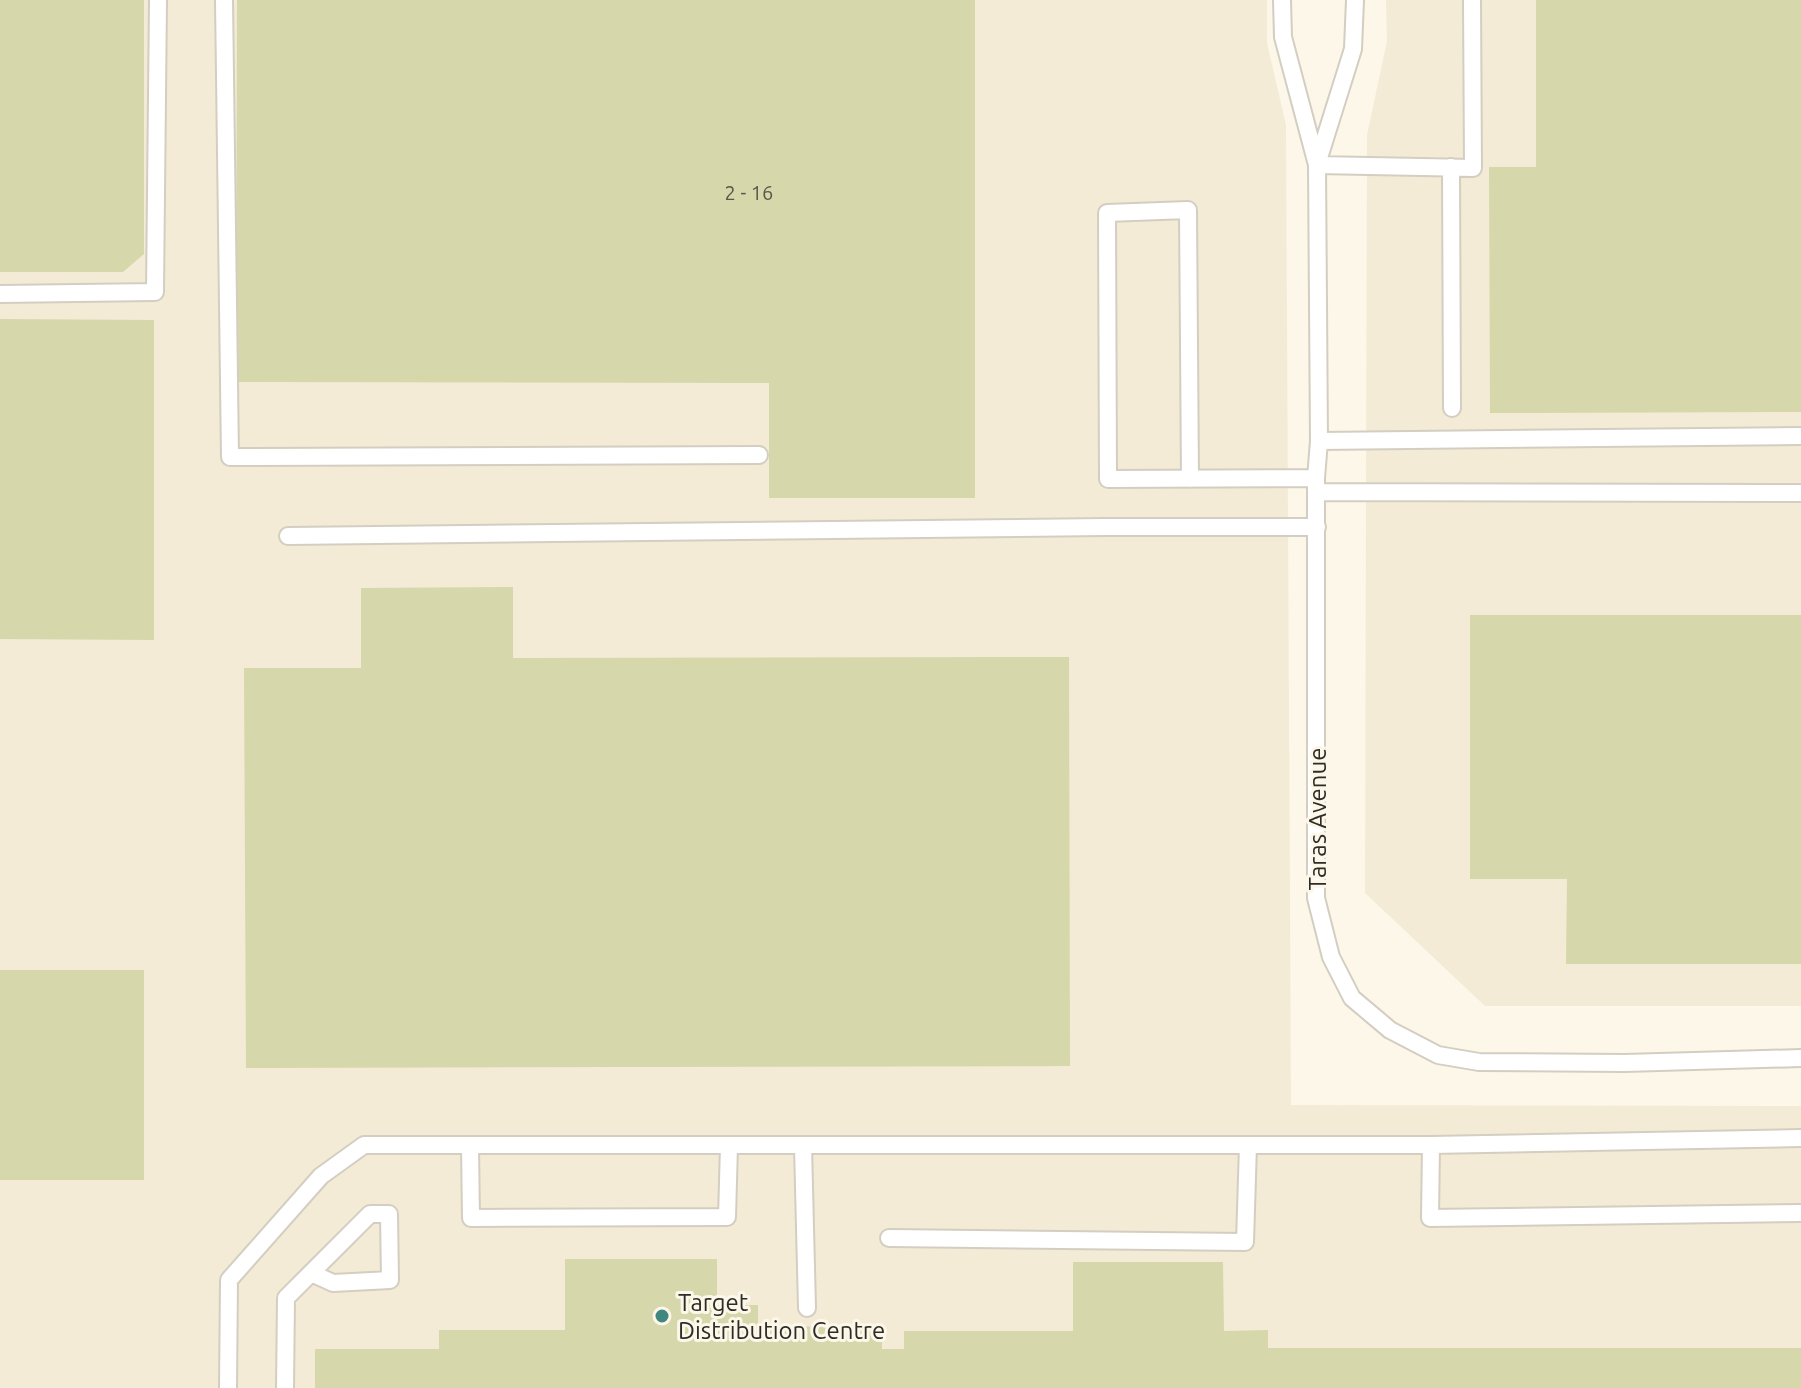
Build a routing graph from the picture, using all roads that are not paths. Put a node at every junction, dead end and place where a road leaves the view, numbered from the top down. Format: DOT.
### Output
graph roads {
  1 [pos="158,0"];
  2 [pos="224,0"];
  3 [pos="1282,0"];
  4 [pos="1355,0"];
  5 [pos="1472,0"];
  6 [pos="1317,165"];
  7 [pos="1451,167"];
  8 [pos="0,294"];
  9 [pos="1452,408"];
  10 [pos="1801,436"];
  11 [pos="1319,441"];
  12 [pos="759,455"];
  13 [pos="1190,479"];
  14 [pos="1317,485"];
  15 [pos="1801,493"];
  16 [pos="1317,527"];
  17 [pos="288,536"];
  18 [pos="1801,1058"];
  19 [pos="1801,1138"];
  20 [pos="1248,1145"];
  21 [pos="1431,1145"];
  22 [pos="470,1146"];
  23 [pos="729,1146"];
  24 [pos="803,1146"];
  25 [pos="1801,1213"];
  26 [pos="889,1238"];
  27 [pos="311,1273"];
  28 [pos="807,1308"];
  29 [pos="228,1388"];
  30 [pos="285,1388"];
  1 -- 8 [label="lane"];
  2 -- 12 [label="lane"];
  3 -- 6 [label="lane, Taras Avenue"];
  4 -- 6 [label="lane, Taras Avenue"];
  5 -- 7 [label="lane"];
  6 -- 7 [label="lane"];
  6 -- 11 [label="lane, Taras Avenue"];
  7 -- 9 [label="lane"];
  10 -- 11 [label="lane"];
  11 -- 14 [label="lane, Taras Avenue"];
  13 -- 13 [label="lane"];
  13 -- 14 [label="lane"];
  14 -- 15 [label="lane"];
  14 -- 16 [label="lane, Taras Avenue"];
  16 -- 17 [label="lane"];
  16 -- 18 [label="lane, Taras Avenue"];
  19 -- 21 [label="lane"];
  20 -- 21 [label="lane"];
  20 -- 24 [label="lane"];
  20 -- 26 [label="lane"];
  21 -- 25 [label="lane"];
  22 -- 23 [label="lane"];
  22 -- 23 [label="lane"];
  22 -- 29 [label="lane"];
  23 -- 24 [label="lane"];
  24 -- 28 [label="lane"];
  27 -- 27 [label="lane"];
  27 -- 30 [label="lane"];
}
